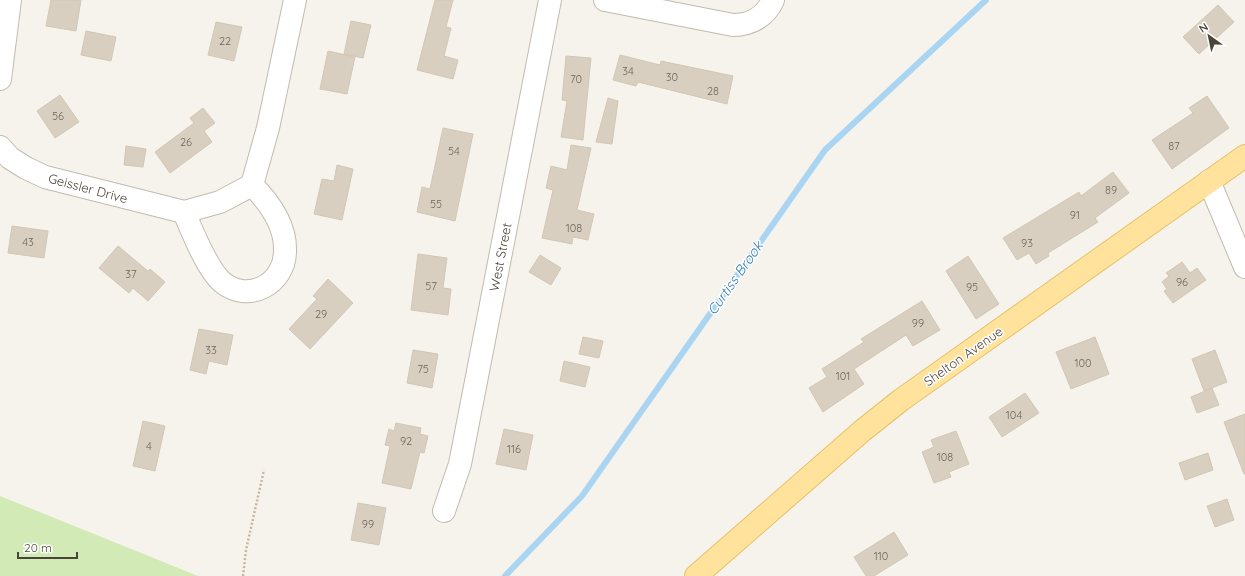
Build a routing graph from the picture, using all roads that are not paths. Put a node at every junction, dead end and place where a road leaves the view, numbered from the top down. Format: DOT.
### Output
graph roads {
  1 [pos="10,0"];
  2 [pos="295,0"];
  3 [pos="550,0"];
  4 [pos="605,0"];
  5 [pos="773,0"];
  6 [pos="0,79"];
  7 [pos="0,147"];
  8 [pos="1245,156"];
  9 [pos="1209,181"];
  10 [pos="252,185"];
  11 [pos="184,212"];
  12 [pos="1245,267"];
  13 [pos="444,512"];
  14 [pos="696,576"];
  1 -- 6 [label="street"];
  2 -- 10 [label="street"];
  3 -- 13 [label="street, West Street"];
  4 -- 5 [label="street"];
  7 -- 11 [label="street, Geissler Drive"];
  8 -- 9 [label="main road, Shelton Avenue"];
  9 -- 12 [label="street"];
  9 -- 14 [label="main road, Shelton Avenue"];
  10 -- 11 [label="street, Geissler Drive"];
  10 -- 11 [label="street"];
}
